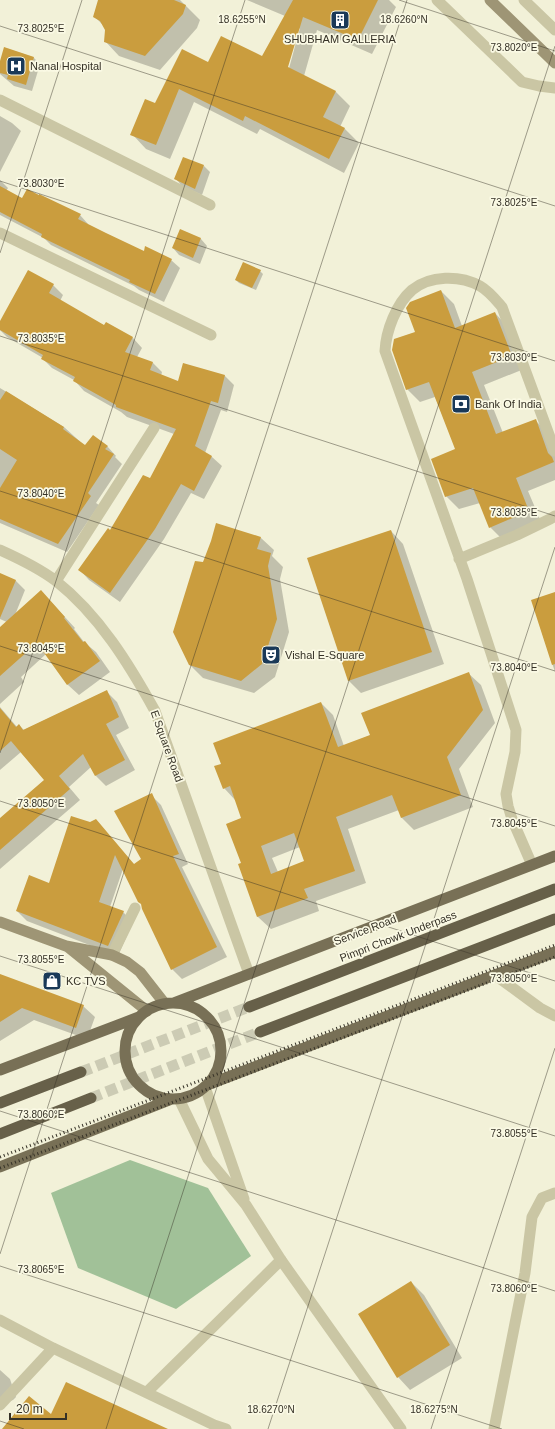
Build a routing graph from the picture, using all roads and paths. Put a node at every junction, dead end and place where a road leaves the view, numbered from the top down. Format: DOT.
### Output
graph roads {
  1 [pos="437,0"];
  2 [pos="490,0"];
  3 [pos="524,0"];
  4 [pos="555,30"];
  5 [pos="555,63"];
  6 [pos="555,88"];
  7 [pos="0,100"];
  8 [pos="210,205"];
  9 [pos="0,233"];
  10 [pos="211,335"];
  11 [pos="154,428"];
  12 [pos="555,451"];
  13 [pos="555,516"];
  14 [pos="0,550"];
  15 [pos="459,559"];
  16 [pos="56,581"];
  17 [pos="555,856"];
  18 [pos="532,865"];
  19 [pos="555,889"];
  20 [pos="135,908"];
  21 [pos="555,919"];
  22 [pos="0,922"];
  23 [pos="66,946"];
  24 [pos="555,952"];
  25 [pos="112,955"];
  26 [pos="249,974"];
  27 [pos="495,975"];
  28 [pos="169,1003"];
  29 [pos="249,1007"];
  30 [pos="144,1014"];
  31 [pos="555,1016"];
  32 [pos="260,1032"];
  33 [pos="0,1070"];
  34 [pos="81,1072"];
  35 [pos="206,1086"];
  36 [pos="91,1098"];
  37 [pos="176,1099"];
  38 [pos="0,1103"];
  39 [pos="0,1134"];
  40 [pos="0,1167"];
  41 [pos="555,1193"];
  42 [pos="246,1205"];
  43 [pos="281,1260"];
  44 [pos="0,1320"];
  45 [pos="53,1348"];
  46 [pos="147,1392"];
  47 [pos="0,1405"];
  48 [pos="214,1427"];
  49 [pos="226,1429"];
  50 [pos="401,1429"];
  51 [pos="494,1429"];
  1 -- 6 [label="street"];
  2 -- 5 [label="main road"];
  3 -- 4 [label="street"];
  7 -- 8 [label="street"];
  9 -- 10 [label="street"];
  11 -- 16 [label="street"];
  12 -- 15 [label="street"];
  13 -- 15 [label="street"];
  14 -- 16 [label="street, E Square Road"];
  15 -- 18 [label="street"];
  16 -- 26 [label="street, E Square Road"];
  17 -- 18 [label="main road, Service Road"];
  18 -- 26 [label="main road, Service Road"];
  19 -- 29 [label="highway, Pimpri Chowk Underpass"];
  20 -- 25 [label="street"];
  21 -- 32 [label="highway"];
  22 -- 23 [label="main road"];
  23 -- 25 [label="main road"];
  23 -- 30 [label="main road"];
  24 -- 27 [label="main road"];
  25 -- 28 [label="main road"];
  26 -- 28 [label="main road, Service Road"];
  27 -- 31 [label="street"];
  27 -- 35 [label="main road"];
  28 -- 30 [label="main road"];
  28 -- 35 [label="main road"];
  30 -- 33 [label="main road"];
  30 -- 37 [label="main road"];
  34 -- 38 [label="highway"];
  35 -- 37 [label="main road"];
  35 -- 42 [label="street"];
  36 -- 39 [label="highway"];
  37 -- 40 [label="main road"];
  37 -- 42 [label="street"];
  41 -- 51 [label="street"];
  42 -- 43 [label="street"];
  43 -- 46 [label="street"];
  43 -- 50 [label="street"];
  44 -- 45 [label="street"];
  45 -- 46 [label="street"];
  45 -- 47 [label="street"];
  46 -- 48 [label="street"];
  48 -- 49 [label="street"];
}
